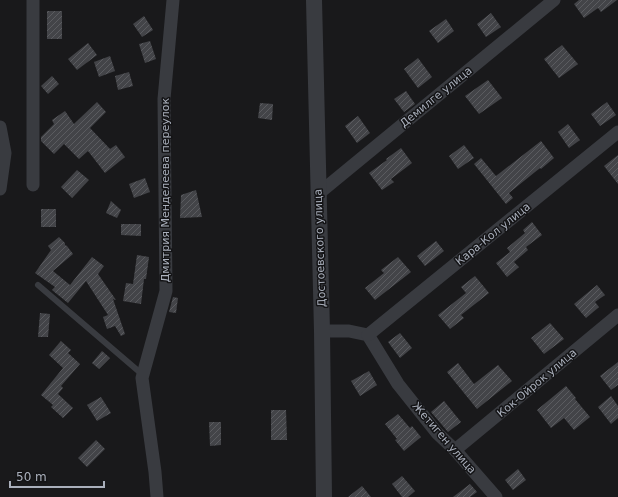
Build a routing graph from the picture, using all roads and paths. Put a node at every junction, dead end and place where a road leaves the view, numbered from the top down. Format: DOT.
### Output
graph roads {
  1 [pos="33,0"];
  2 [pos="173,0"];
  3 [pos="314,0"];
  4 [pos="554,0"];
  5 [pos="0,127"];
  6 [pos="618,132"];
  7 [pos="33,185"];
  8 [pos="0,190"];
  9 [pos="318,194"];
  10 [pos="38,285"];
  11 [pos="618,315"];
  12 [pos="322,331"];
  13 [pos="368,335"];
  14 [pos="143,375"];
  15 [pos="456,450"];
  16 [pos="157,497"];
  17 [pos="324,497"];
  18 [pos="496,497"];
  1 -- 7 [label="street"];
  2 -- 14 [label="street, Дмитрия Менделеева переулок"];
  3 -- 9 [label="street, Достоевского улица"];
  4 -- 9 [label="street, Демилге улица"];
  5 -- 8 [label="street"];
  6 -- 13 [label="street, Кара-Кол улица"];
  9 -- 12 [label="street, Достоевского улица"];
  10 -- 14 [label="lane"];
  11 -- 15 [label="street, Кок-Ойрок улица"];
  12 -- 13 [label="street"];
  12 -- 17 [label="street, Достоевского улица"];
  13 -- 15 [label="street, Жетиген улица"];
  14 -- 16 [label="street, Дмитрия Менделеева переулок"];
  15 -- 18 [label="street, Жетиген улица"];
}
